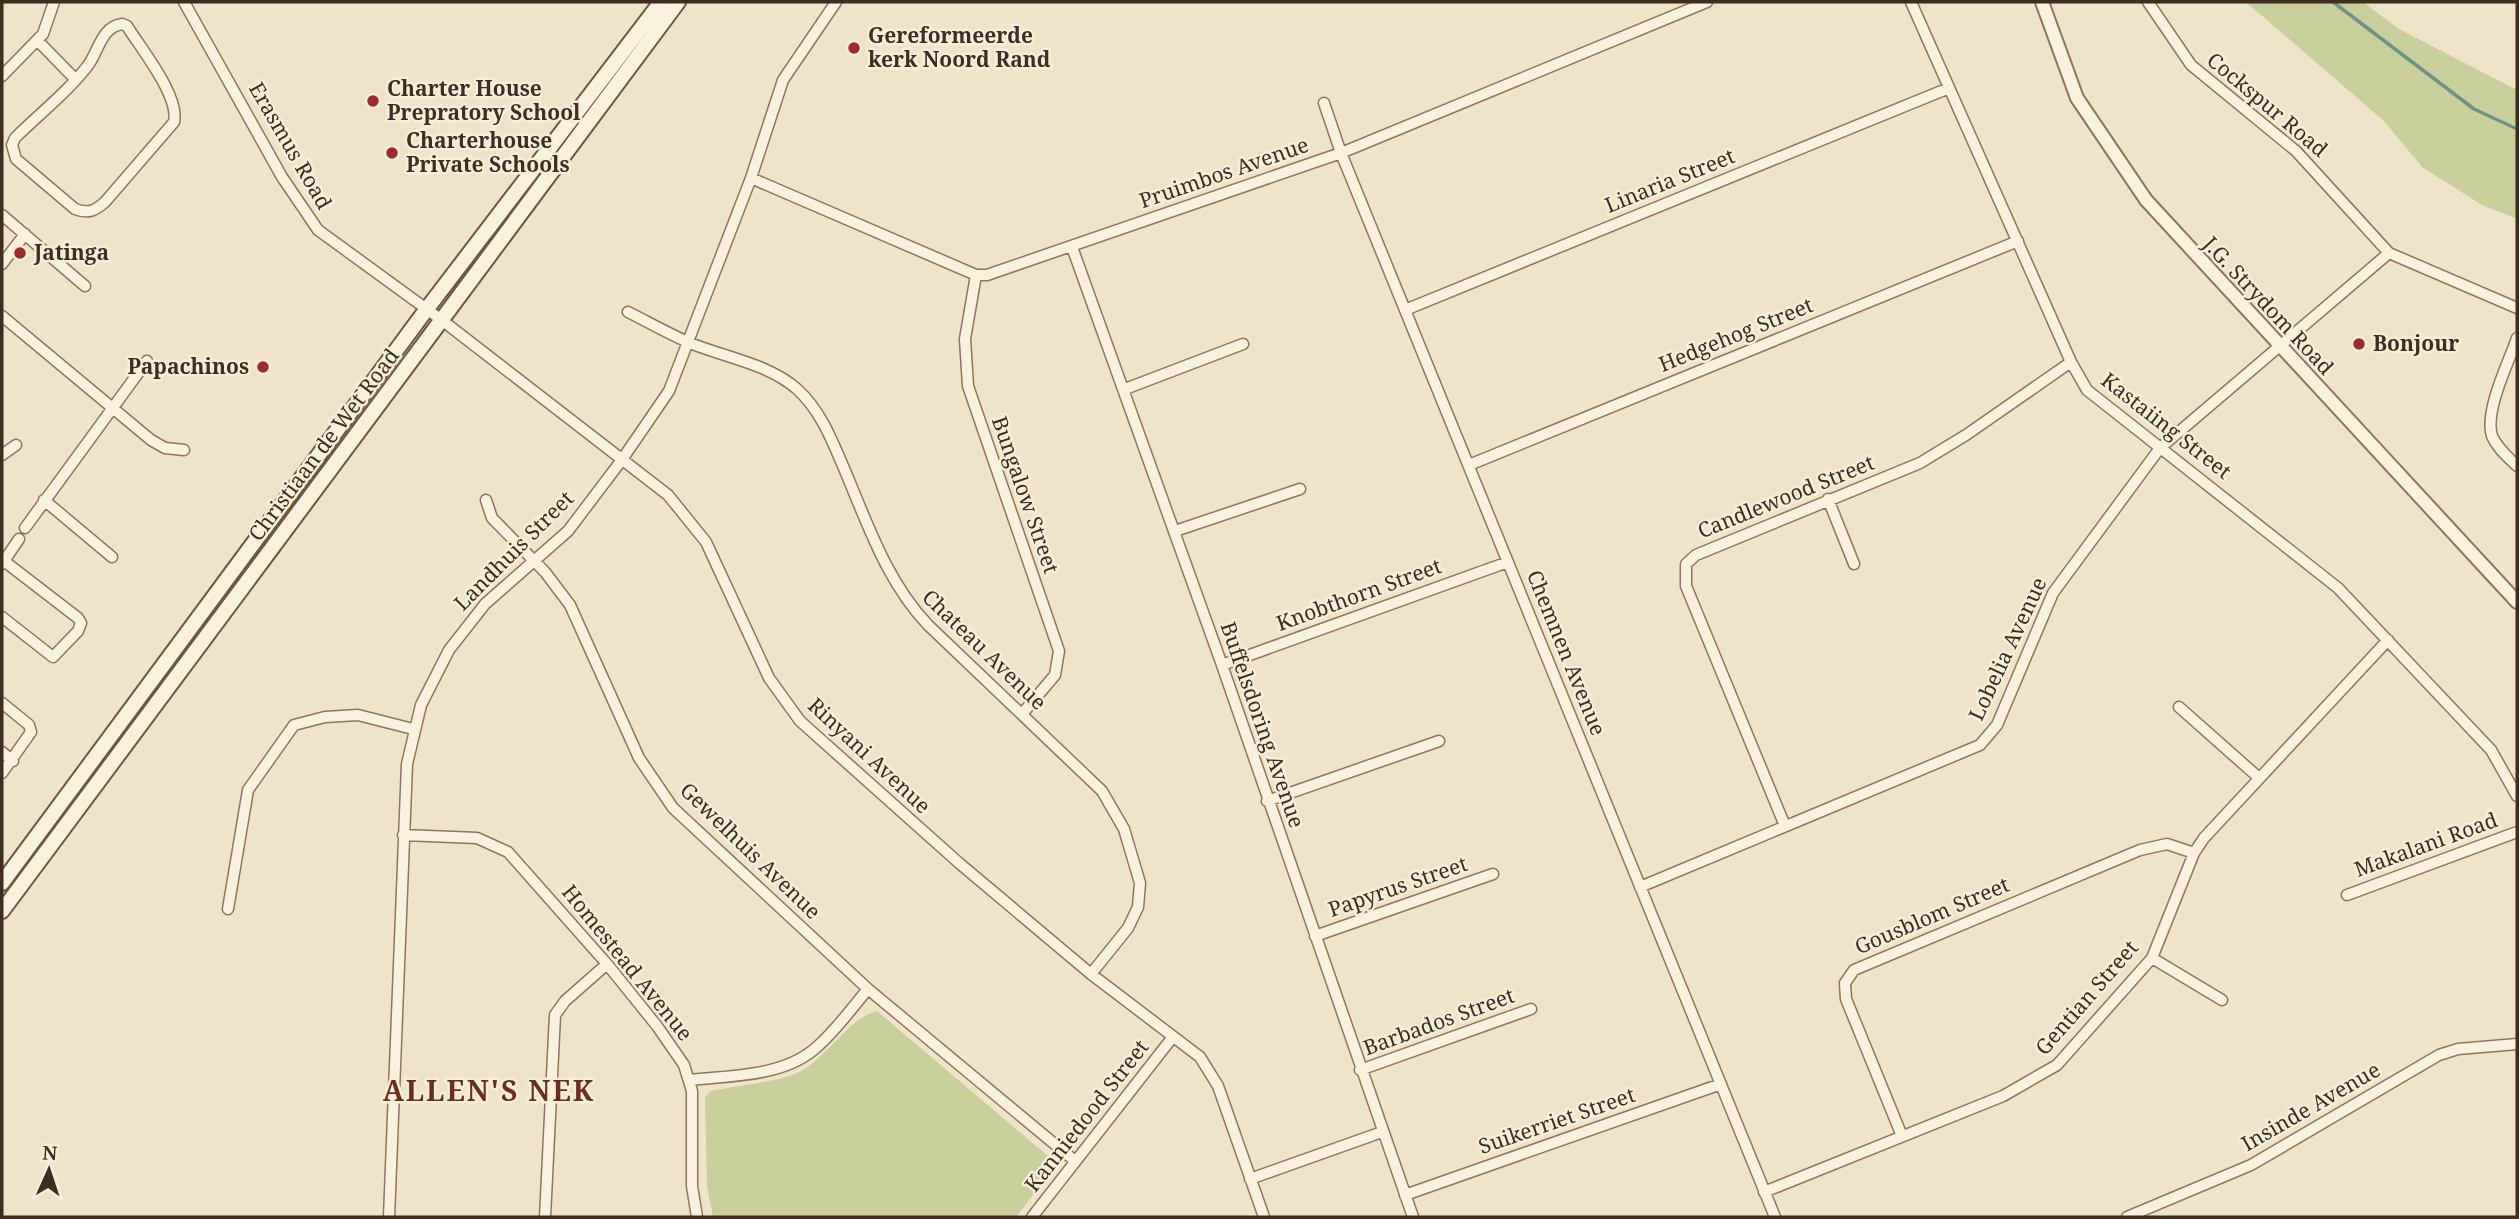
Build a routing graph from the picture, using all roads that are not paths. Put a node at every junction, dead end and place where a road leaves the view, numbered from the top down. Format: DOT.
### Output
graph roads {
  1 [pos="54,2"];
  2 [pos="184,2"];
  3 [pos="661,2"];
  4 [pos="678,2"];
  5 [pos="836,2"];
  6 [pos="1707,2"];
  7 [pos="1911,2"];
  8 [pos="2042,2"];
  9 [pos="2148,2"];
  10 [pos="37,41"];
  11 [pos="2,76"];
  12 [pos="75,79"];
  13 [pos="1950,88"];
  14 [pos="1324,103"];
  15 [pos="1341,153"];
  16 [pos="751,178"];
  17 [pos="2,215"];
  18 [pos="25,234"];
  19 [pos="2018,241"];
  20 [pos="1072,247"];
  21 [pos="2389,253"];
  22 [pos="2,264"];
  23 [pos="976,275"];
  24 [pos="85,286"];
  25 [pos="2517,308"];
  26 [pos="426,310"];
  27 [pos="1405,310"];
  28 [pos="628,312"];
  29 [pos="2,316"];
  30 [pos="443,321"];
  31 [pos="2517,338"];
  32 [pos="689,342"];
  33 [pos="1243,344"];
  34 [pos="2279,346"];
  35 [pos="147,361"];
  36 [pos="2071,362"];
  37 [pos="1125,389"];
  38 [pos="112,409"];
  39 [pos="16,445"];
  40 [pos="2160,448"];
  41 [pos="184,450"];
  42 [pos="2,454"];
  43 [pos="621,461"];
  44 [pos="1469,466"];
  45 [pos="2517,466"];
  46 [pos="1300,489"];
  47 [pos="1828,499"];
  48 [pos="44,500"];
  49 [pos="486,500"];
  50 [pos="25,528"];
  51 [pos="1175,531"];
  52 [pos="19,540"];
  53 [pos="112,557"];
  54 [pos="3,562"];
  55 [pos="535,562"];
  56 [pos="1508,562"];
  57 [pos="1854,564"];
  58 [pos="2517,602"];
  59 [pos="2,617"];
  60 [pos="2388,640"];
  61 [pos="1222,665"];
  62 [pos="2,703"];
  63 [pos="2179,707"];
  64 [pos="1022,714"];
  65 [pos="413,729"];
  66 [pos="1439,741"];
  67 [pos="2,752"];
  68 [pos="13,761"];
  69 [pos="2,773"];
  70 [pos="2258,777"];
  71 [pos="2517,796"];
  72 [pos="1267,801"];
  73 [pos="1785,827"];
  74 [pos="2517,832"];
  75 [pos="403,835"];
  76 [pos="2194,853"];
  77 [pos="1493,874"];
  78 [pos="2,883"];
  79 [pos="1640,887"];
  80 [pos="2347,895"];
  81 [pos="228,909"];
  82 [pos="2,911"];
  83 [pos="1315,936"];
  84 [pos="2152,958"];
  85 [pos="607,964"];
  86 [pos="1091,974"];
  87 [pos="868,989"];
  88 [pos="2222,1000"];
  89 [pos="1531,1009"];
  90 [pos="1172,1038"];
  91 [pos="2517,1044"];
  92 [pos="1360,1070"];
  93 [pos="690,1080"];
  94 [pos="1721,1084"];
  95 [pos="1382,1132"];
  96 [pos="1902,1136"];
  97 [pos="1075,1161"];
  98 [pos="1250,1179"];
  99 [pos="1764,1192"];
  100 [pos="1405,1195"];
  101 [pos="389,1217"];
  102 [pos="545,1217"];
  103 [pos="697,1217"];
  104 [pos="1032,1217"];
  105 [pos="1264,1217"];
  106 [pos="1413,1217"];
  107 [pos="1775,1217"];
  108 [pos="2127,1217"];
  1 -- 10 [label="street"];
  2 -- 26 [label="street, Erasmus Road"];
  3 -- 26 [label="main road, Christiaan de Wet Road"];
  4 -- 30 [label="main road, Christiaan de Wet Road"];
  5 -- 16 [label="street, Landhuis Street"];
  6 -- 15 [label="street, Pruimbos Avenue"];
  7 -- 13 [label="street, Kastaiing Street"];
  8 -- 34 [label="street, J.G. Strydom Road"];
  9 -- 21 [label="street, Cockspur Road"];
  10 -- 11 [label="street"];
  10 -- 12 [label="street"];
  12 -- 12 [label="street"];
  13 -- 19 [label="street, Kastaiing Street"];
  13 -- 27 [label="street, Linaria Street"];
  14 -- 15 [label="street, Chemnen Avenue"];
  15 -- 20 [label="street, Pruimbos Avenue"];
  15 -- 27 [label="street, Chemnen Avenue"];
  16 -- 23 [label="street"];
  16 -- 32 [label="street, Landhuis Street"];
  17 -- 18 [label="street"];
  18 -- 22 [label="street"];
  18 -- 24 [label="street"];
  19 -- 36 [label="street, Kastaiing Street"];
  19 -- 44 [label="street, Hedgehog Street"];
  20 -- 23 [label="street, Pruimbos Avenue"];
  20 -- 37 [label="street, Buffelsdoring Avenue"];
  21 -- 25 [label="street, Cockspur Road"];
  21 -- 34 [label="street, Lobelia Avenue"];
  23 -- 64 [label="street, Bungalow Street"];
  26 -- 30 [label="street, Erasmus Road"];
  26 -- 78 [label="main road, Christiaan de Wet Road"];
  27 -- 44 [label="street, Chemnen Avenue"];
  28 -- 32 [label="street, Chateau Avenue"];
  29 -- 38 [label="street"];
  30 -- 43 [label="street, Rinyani Avenue"];
  30 -- 82 [label="main road, Christiaan de Wet Road"];
  31 -- 45 [label="street"];
  32 -- 43 [label="street, Landhuis Street"];
  32 -- 64 [label="street, Chateau Avenue"];
  33 -- 37 [label="street"];
  34 -- 40 [label="street, Lobelia Avenue"];
  34 -- 58 [label="street, J.G. Strydom Road"];
  35 -- 38 [label="street"];
  36 -- 40 [label="street, Kastaiing Street"];
  36 -- 47 [label="street, Candlewood Street"];
  37 -- 51 [label="street, Buffelsdoring Avenue"];
  38 -- 41 [label="street"];
  38 -- 48 [label="street"];
  39 -- 42 [label="street"];
  40 -- 60 [label="street, Kastaiing Street"];
  40 -- 73 [label="street, Lobelia Avenue"];
  43 -- 55 [label="street, Landhuis Street"];
  43 -- 86 [label="street, Rinyani Avenue"];
  44 -- 56 [label="street, Chemnen Avenue"];
  46 -- 51 [label="street"];
  47 -- 57 [label="street"];
  47 -- 73 [label="street, Candlewood Street"];
  48 -- 50 [label="street"];
  48 -- 53 [label="street"];
  49 -- 55 [label="street, Gewelhuis Avenue"];
  51 -- 61 [label="street, Buffelsdoring Avenue"];
  52 -- 54 [label="street"];
  54 -- 59 [label="street"];
  55 -- 65 [label="street, Landhuis Street"];
  55 -- 87 [label="street, Gewelhuis Avenue"];
  56 -- 61 [label="street, Knobthorn Street"];
  56 -- 79 [label="street, Chemnen Avenue"];
  60 -- 70 [label="street, Gentian Street"];
  60 -- 71 [label="street, Kastaiing Street"];
  61 -- 72 [label="street, Buffelsdoring Avenue"];
  62 -- 68 [label="street"];
  63 -- 70 [label="street"];
  64 -- 86 [label="street, Chateau Avenue"];
  65 -- 75 [label="street, Landhuis Street"];
  65 -- 81 [label="street"];
  66 -- 72 [label="street"];
  67 -- 68 [label="street"];
  68 -- 69 [label="street"];
  70 -- 76 [label="street, Gentian Street"];
  72 -- 83 [label="street, Buffelsdoring Avenue"];
  73 -- 79 [label="street, Lobelia Avenue"];
  74 -- 80 [label="street, Makalani Road"];
  75 -- 85 [label="street, Homestead Avenue"];
  75 -- 101 [label="street, Landhuis Street"];
  76 -- 84 [label="street, Gentian Street"];
  76 -- 96 [label="street, Gousblom Street"];
  77 -- 83 [label="street, Papyrus Street"];
  79 -- 94 [label="street, Chemnen Avenue"];
  83 -- 92 [label="street, Buffelsdoring Avenue"];
  84 -- 88 [label="street"];
  84 -- 96 [label="street, Gentian Street"];
  85 -- 93 [label="street, Homestead Avenue"];
  85 -- 102 [label="street"];
  86 -- 90 [label="street, Rinyani Avenue"];
  87 -- 93 [label="street"];
  87 -- 97 [label="street, Gewelhuis Avenue"];
  89 -- 92 [label="street, Barbados Street"];
  90 -- 97 [label="street, Kanniedood Street"];
  90 -- 98 [label="street, Rinyani Avenue"];
  91 -- 108 [label="street, Insinde Avenue"];
  92 -- 95 [label="street, Buffelsdoring Avenue"];
  93 -- 103 [label="street, Homestead Avenue"];
  94 -- 99 [label="street, Chemnen Avenue"];
  94 -- 100 [label="street, Suikerriet Street"];
  95 -- 98 [label="street"];
  95 -- 100 [label="street, Buffelsdoring Avenue"];
  96 -- 99 [label="street, Gentian Street"];
  97 -- 104 [label="street, Kanniedood Street"];
  98 -- 105 [label="street, Rinyani Avenue"];
  99 -- 107 [label="street, Chemnen Avenue"];
  100 -- 106 [label="street, Buffelsdoring Avenue"];
}
